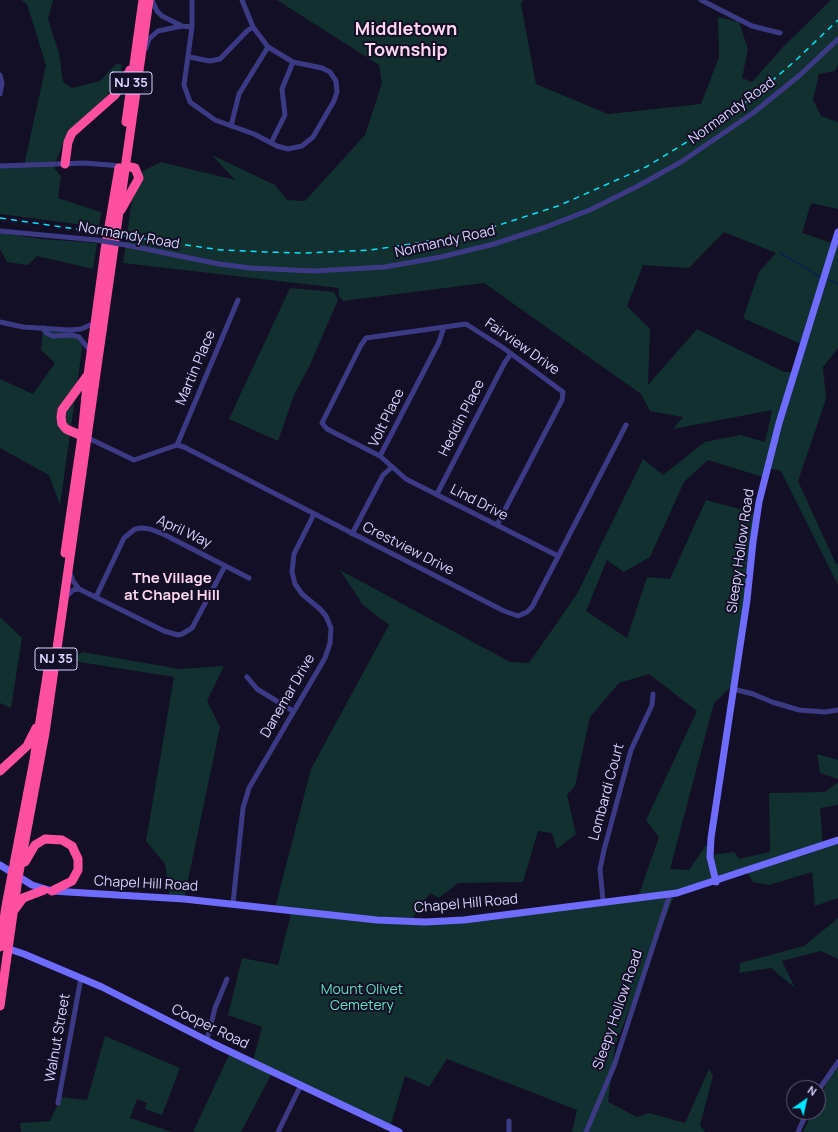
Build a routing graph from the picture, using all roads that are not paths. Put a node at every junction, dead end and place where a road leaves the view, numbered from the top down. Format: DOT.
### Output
graph roads {
  1 [pos="143,0"];
  2 [pos="151,0"];
  3 [pos="192,0"];
  4 [pos="242,0"];
  5 [pos="701,0"];
  6 [pos="182,26"];
  7 [pos="192,27"];
  8 [pos="253,27"];
  9 [pos="780,34"];
  10 [pos="838,39"];
  11 [pos="268,48"];
  12 [pos="135,54"];
  13 [pos="189,57"];
  14 [pos="293,62"];
  15 [pos="140,66"];
  16 [pos="0,74"];
  17 [pos="0,94"];
  18 [pos="231,126"];
  19 [pos="271,143"];
  20 [pos="65,164"];
  21 [pos="0,166"];
  22 [pos="123,166"];
  23 [pos="118,221"];
  24 [pos="0,231"];
  25 [pos="838,232"];
  26 [pos="238,300"];
  27 [pos="0,322"];
  28 [pos="95,323"];
  29 [pos="444,327"];
  30 [pos="43,328"];
  31 [pos="91,352"];
  32 [pos="511,354"];
  33 [pos="88,375"];
  34 [pos="626,425"];
  35 [pos="85,437"];
  36 [pos="177,445"];
  37 [pos="380,456"];
  38 [pos="392,467"];
  39 [pos="437,494"];
  40 [pos="314,514"];
  41 [pos="497,525"];
  42 [pos="352,534"];
  43 [pos="558,556"];
  44 [pos="226,566"];
  45 [pos="68,570"];
  46 [pos="249,578"];
  47 [pos="79,589"];
  48 [pos="96,597"];
  49 [pos="64,599"];
  50 [pos="247,677"];
  51 [pos="732,689"];
  52 [pos="653,694"];
  53 [pos="838,710"];
  54 [pos="293,711"];
  55 [pos="41,712"];
  56 [pos="0,771"];
  57 [pos="838,840"];
  58 [pos="0,865"];
  59 [pos="15,876"];
  60 [pos="716,882"];
  61 [pos="48,890"];
  62 [pos="670,894"];
  63 [pos="603,901"];
  64 [pos="233,903"];
  65 [pos="14,911"];
  66 [pos="4,948"];
  67 [pos="81,978"];
  68 [pos="227,979"];
  69 [pos="0,1006"];
  70 [pos="207,1040"];
  71 [pos="838,1062"];
  72 [pos="826,1080"];
  73 [pos="300,1085"];
  74 [pos="58,1103"];
  75 [pos="803,1120"];
  76 [pos="509,1121"];
  77 [pos="278,1132"];
  78 [pos="399,1132"];
  79 [pos="509,1132"];
  80 [pos="586,1132"];
  81 [pos="798,1132"];
  1 -- 12 [label="highway, NJ 35"];
  2 -- 6 [label="street"];
  2 -- 15 [label="highway, NJ 35"];
  3 -- 7 [label="street"];
  4 -- 8 [label="street"];
  5 -- 9 [label="street"];
  6 -- 7 [label="street"];
  6 -- 15 [label="street"];
  7 -- 13 [label="street"];
  8 -- 11 [label="street"];
  8 -- 13 [label="street"];
  10 -- 24 [label="street, Normandy Road, bridge"];
  11 -- 14 [label="street"];
  11 -- 18 [label="street"];
  12 -- 20 [label="highway"];
  12 -- 22 [label="highway, NJ 35"];
  13 -- 18 [label="street"];
  14 -- 19 [label="street"];
  14 -- 19 [label="street"];
  15 -- 22 [label="highway, NJ 35"];
  16 -- 17 [label="street"];
  18 -- 19 [label="street"];
  20 -- 21 [label="street"];
  20 -- 22 [label="street"];
  22 -- 23 [label="highway, NJ 35"];
  22 -- 23 [label="highway"];
  22 -- 28 [label="highway, NJ 35"];
  23 -- 35 [label="highway, NJ 35"];
  25 -- 51 [label="street, Sleepy Hollow Road"];
  26 -- 36 [label="street, Martin Place"];
  27 -- 30 [label="street"];
  28 -- 30 [label="street"];
  28 -- 31 [label="highway, NJ 35"];
  29 -- 32 [label="street, Fairview Drive"];
  29 -- 37 [label="street, Volt Place"];
  29 -- 37 [label="street, Fairview Drive"];
  30 -- 31 [label="street"];
  31 -- 33 [label="highway, NJ 35"];
  32 -- 39 [label="street, Heddin Place"];
  32 -- 41 [label="street, Fairview Drive"];
  33 -- 35 [label="highway, NJ 35"];
  33 -- 35 [label="highway"];
  34 -- 43 [label="street, Crestview Drive"];
  35 -- 36 [label="street"];
  35 -- 45 [label="highway, NJ 35"];
  35 -- 55 [label="highway, NJ 35"];
  36 -- 40 [label="street, Crestview Drive"];
  37 -- 38 [label="street, Volt Place"];
  38 -- 39 [label="street, Lind Drive"];
  38 -- 42 [label="street, Volt Place"];
  39 -- 41 [label="street, Lind Drive"];
  40 -- 42 [label="street, Crestview Drive"];
  40 -- 54 [label="street, Danemar Drive"];
  41 -- 43 [label="street, Lind Drive"];
  42 -- 43 [label="street, Crestview Drive"];
  44 -- 46 [label="street, April Way"];
  44 -- 48 [label="street"];
  44 -- 48 [label="street, April Way"];
  45 -- 47 [label="street"];
  45 -- 49 [label="highway, NJ 35"];
  47 -- 48 [label="street"];
  47 -- 49 [label="street"];
  49 -- 59 [label="highway, NJ 35"];
  50 -- 54 [label="street"];
  51 -- 53 [label="street"];
  51 -- 60 [label="street, Sleepy Hollow Road"];
  52 -- 63 [label="street, Lombardi Court"];
  54 -- 64 [label="street, Danemar Drive"];
  55 -- 56 [label="highway"];
  55 -- 59 [label="highway, NJ 35"];
  57 -- 60 [label="street, Chapel Hill Road"];
  58 -- 59 [label="street, Chapel Hill Road"];
  59 -- 61 [label="street, Chapel Hill Road"];
  59 -- 61 [label="highway"];
  59 -- 65 [label="highway, NJ 35"];
  59 -- 66 [label="highway, NJ 35"];
  60 -- 62 [label="street, Chapel Hill Road"];
  61 -- 64 [label="street, Chapel Hill Road"];
  61 -- 65 [label="highway"];
  62 -- 63 [label="street, Chapel Hill Road"];
  62 -- 80 [label="street, Sleepy Hollow Road"];
  63 -- 64 [label="street, Chapel Hill Road"];
  65 -- 66 [label="highway, NJ 35"];
  66 -- 67 [label="street, Cooper Road"];
  66 -- 69 [label="highway, NJ 35"];
  67 -- 70 [label="street, Cooper Road"];
  67 -- 74 [label="street, Walnut Street"];
  68 -- 70 [label="street"];
  70 -- 73 [label="street, Cooper Road"];
  71 -- 72 [label="street"];
  73 -- 77 [label="street"];
  73 -- 78 [label="street, Cooper Road"];
  75 -- 81 [label="street"];
  76 -- 79 [label="street"];
}
